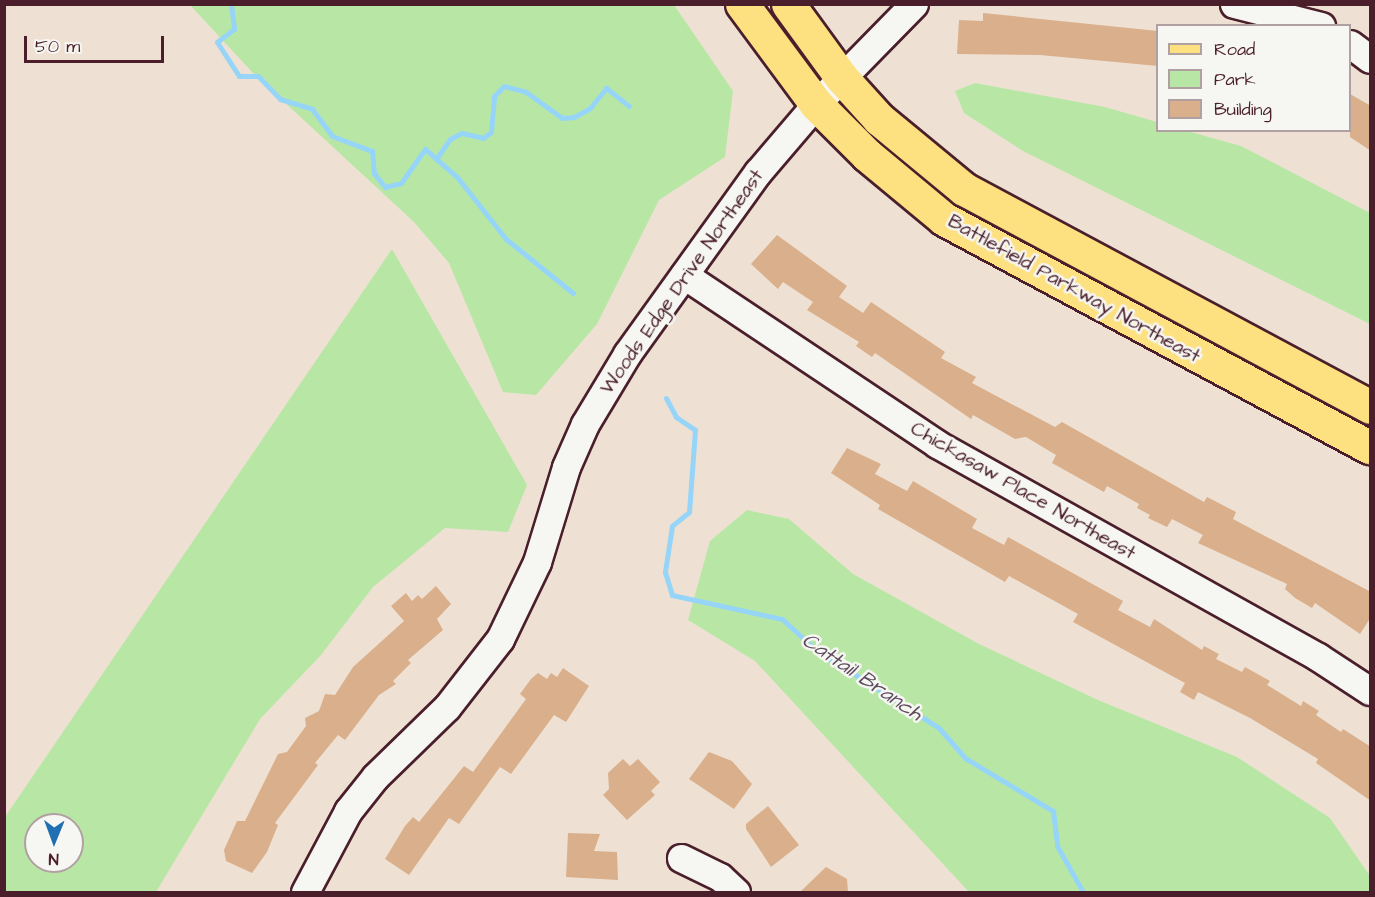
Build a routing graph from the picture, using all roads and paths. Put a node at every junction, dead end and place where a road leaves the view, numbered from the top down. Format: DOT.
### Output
graph roads {
  1 [pos="742,4"];
  2 [pos="788,4"];
  3 [pos="914,4"];
  4 [pos="1234,4"];
  5 [pos="1313,24"];
  6 [pos="1351,45"];
  7 [pos="1371,59"];
  8 [pos="841,77"];
  9 [pos="816,104"];
  10 [pos="684,275"];
  11 [pos="1371,407"];
  12 [pos="1371,447"];
  13 [pos="1371,691"];
  14 [pos="681,858"];
  15 [pos="305,892"];
  16 [pos="736,892"];
  1 -- 9 [label="main road, Battlefield Parkway Northeast"];
  2 -- 8 [label="main road, Battlefield Parkway Northeast"];
  3 -- 8 [label="street, Woods Edge Drive Northeast"];
  4 -- 5 [label="street"];
  6 -- 7 [label="street"];
  8 -- 9 [label="street, Woods Edge Drive Northeast"];
  8 -- 11 [label="main road, Battlefield Parkway Northeast"];
  9 -- 10 [label="street, Woods Edge Drive Northeast"];
  9 -- 12 [label="main road, Battlefield Parkway Northeast"];
  10 -- 13 [label="street, Chickasaw Place Northeast"];
  10 -- 15 [label="street, Woods Edge Drive Northeast"];
  14 -- 16 [label="street"];
}
